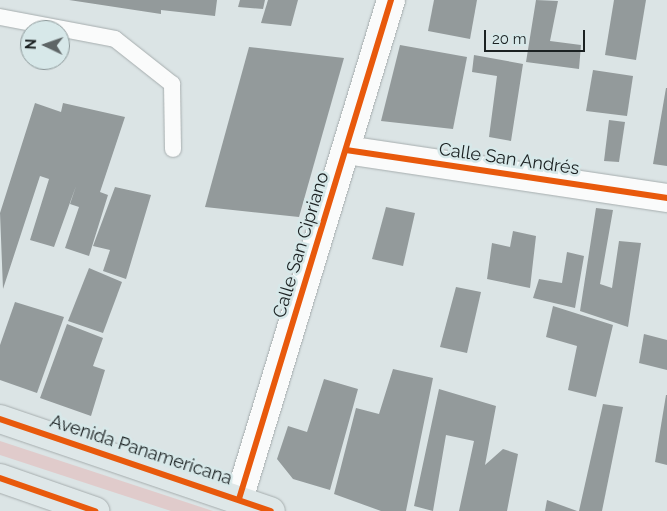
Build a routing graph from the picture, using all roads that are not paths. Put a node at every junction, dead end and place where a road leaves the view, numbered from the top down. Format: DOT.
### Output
graph roads {
  1 [pos="391,0"];
  2 [pos="0,17"];
  3 [pos="173,149"];
  4 [pos="346,150"];
  5 [pos="667,198"];
  6 [pos="0,420"];
  7 [pos="0,478"];
  8 [pos="239,499"];
  9 [pos="95,511"];
  10 [pos="271,511"];
  1 -- 4 [label="street, Calle San Cipriano"];
  2 -- 3 [label="lane"];
  4 -- 5 [label="street, Calle San Andrés"];
  4 -- 8 [label="street, Calle San Cipriano"];
  6 -- 8 [label="main road, Avenida Panamericana"];
  7 -- 9 [label="main road"];
  8 -- 10 [label="main road, Avenida Panamericana"];
}
